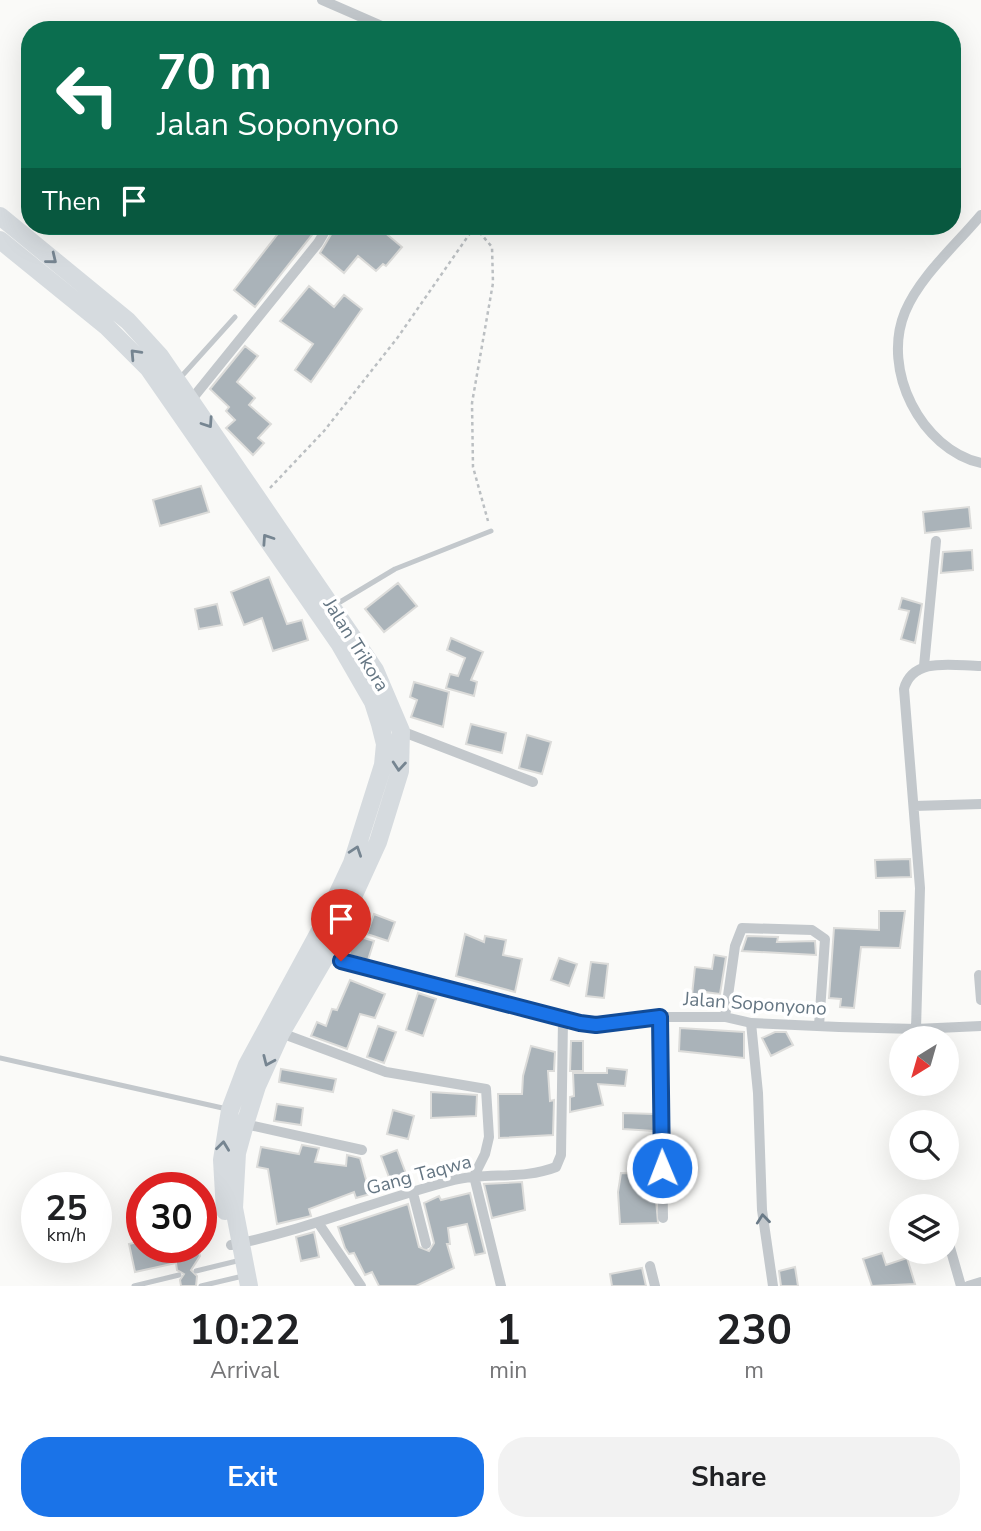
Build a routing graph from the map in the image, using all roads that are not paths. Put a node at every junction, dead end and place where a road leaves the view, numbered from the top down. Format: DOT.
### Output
graph roads {
  1 [pos="322,0"];
  2 [pos="370,21"];
  3 [pos="981,215"];
  4 [pos="0,216"];
  5 [pos="21,233"];
  6 [pos="23,235"];
  7 [pos="323,235"];
  8 [pos="0,240"];
  9 [pos="234,317"];
  10 [pos="177,380"];
  11 [pos="192,399"];
  12 [pos="981,463"];
  13 [pos="491,531"];
  14 [pos="936,541"];
  15 [pos="293,563"];
  16 [pos="332,606"];
  17 [pos="924,666"];
  18 [pos="981,666"];
  19 [pos="401,731"];
  20 [pos="533,782"];
  21 [pos="981,804"];
  22 [pos="915,806"];
  23 [pos="326,956"];
  24 [pos="979,975"];
  25 [pos="981,1000"];
  26 [pos="660,1017"];
  27 [pos="726,1017"];
  28 [pos="563,1018"];
  29 [pos="751,1023"];
  30 [pos="819,1026"];
  31 [pos="916,1026"];
  32 [pos="981,1026"];
  33 [pos="959,1027"];
  34 [pos="889,1028"];
  35 [pos="281,1032"];
  36 [pos="0,1058"];
  37 [pos="230,1110"];
  38 [pos="245,1124"];
  39 [pos="362,1150"];
  40 [pos="474,1176"];
  41 [pos="412,1193"];
  42 [pos="663,1218"];
  43 [pos="319,1224"];
  44 [pos="426,1244"];
  45 [pos="955,1264"];
  46 [pos="650,1266"];
  47 [pos="240,1267"];
  48 [pos="196,1271"];
  49 [pos="178,1275"];
  50 [pos="981,1282"];
  51 [pos="134,1286"];
  52 [pos="201,1286"];
  53 [pos="362,1286"];
  54 [pos="501,1286"];
  55 [pos="655,1286"];
  56 [pos="773,1286"];
  57 [pos="961,1286"];
  58 [pos="968,1286"];
  1 -- 2 [label="street"];
  3 -- 12 [label="street"];
  4 -- 5 [label="main road, Jalan Trikora, one-way"];
  6 -- 10 [label="main road, Jalan Trikora, one-way"];
  7 -- 11 [label="street"];
  15 -- 8 [label="main road, Jalan Trikora, one-way"];
  9 -- 10 [label="lane"];
  10 -- 11 [label="main road, Jalan Trikora"];
  11 -- 15 [label="main road, Jalan Trikora, one-way"];
  13 -- 16 [label="lane"];
  14 -- 17 [label="street"];
  15 -- 16 [label="main road, Jalan Trikora"];
  37 -- 15 [label="main road, Jalan Trikora, one-way"];
  16 -- 19 [label="main road, Jalan Trikora"];
  17 -- 18 [label="street"];
  17 -- 22 [label="street"];
  19 -- 20 [label="street"];
  19 -- 23 [label="main road, Jalan Trikora, one-way"];
  21 -- 22 [label="street"];
  22 -- 31 [label="street"];
  23 -- 28 [label="street, Jalan Soponyono"];
  23 -- 35 [label="main road, Jalan Trikora"];
  24 -- 25 [label="street"];
  26 -- 27 [label="street, Jalan Soponyono"];
  26 -- 28 [label="street, Jalan Soponyono"];
  26 -- 42 [label="street"];
  27 -- 29 [label="street, Jalan Soponyono"];
  27 -- 30 [label="street"];
  28 -- 40 [label="street, Gang Taqwa"];
  29 -- 30 [label="street, Jalan Soponyono"];
  56 -- 29 [label="street, one-way"];
  30 -- 34 [label="street, Jalan Soponyono"];
  32 -- 33 [label="street, Jalan Soponyono"];
  35 -- 38 [label="main road, Jalan Trikora, one-way"];
  35 -- 40 [label="street"];
  36 -- 37 [label="lane"];
  47 -- 37 [label="main road, Jalan Trikora, one-way"];
  38 -- 39 [label="street"];
  38 -- 47 [label="main road, Jalan Trikora"];
  40 -- 41 [label="street, Gang Taqwa"];
  40 -- 54 [label="street"];
  41 -- 43 [label="street, Gang Taqwa"];
  41 -- 44 [label="street"];
  43 -- 47 [label="street, Gang Taqwa"];
  43 -- 53 [label="street"];
  45 -- 57 [label="street"];
  46 -- 55 [label="street"];
  47 -- 48 [label="lane"];
  47 -- 52 [label="lane"];
  49 -- 51 [label="lane"];
  50 -- 58 [label="street"];
}
